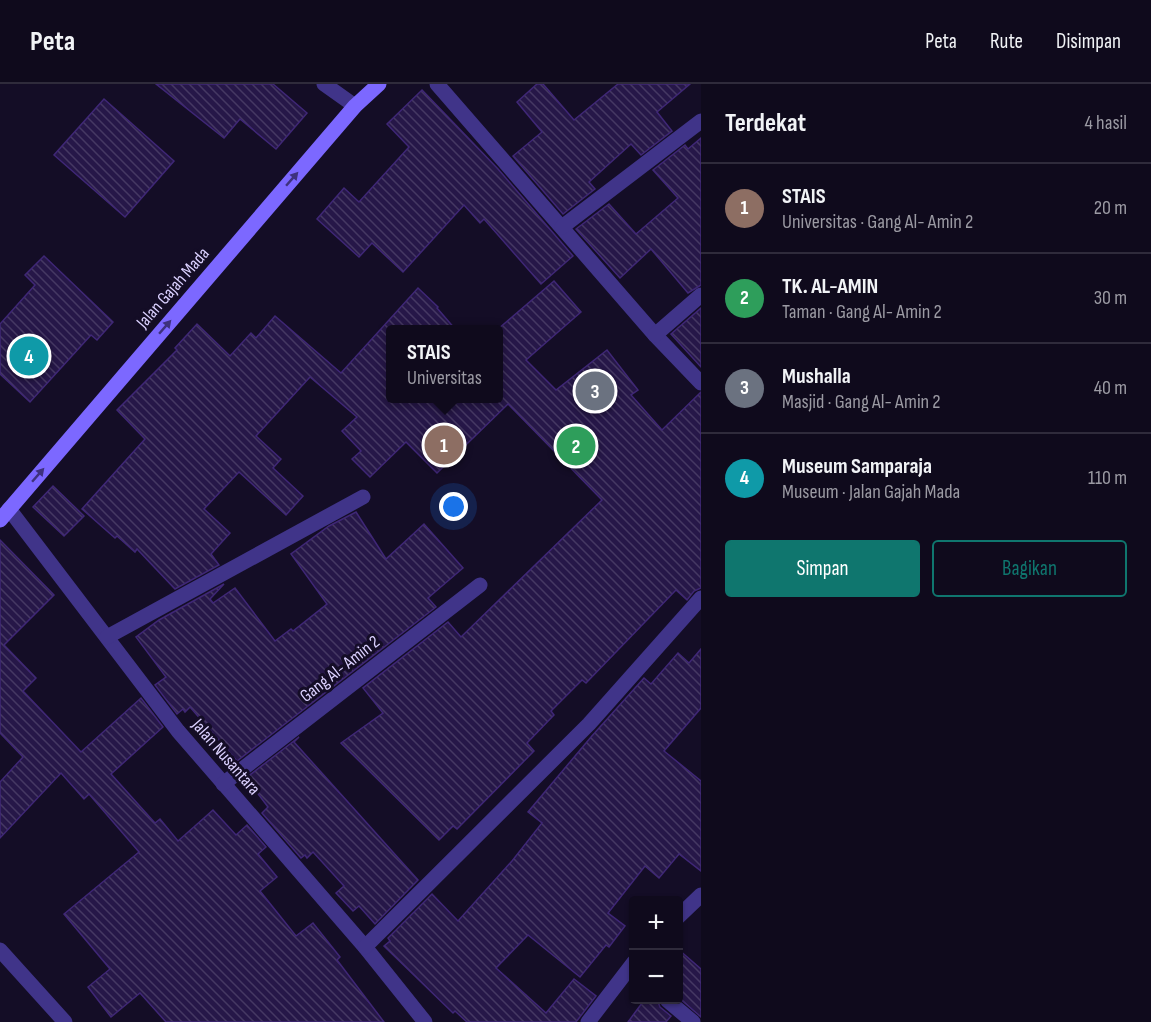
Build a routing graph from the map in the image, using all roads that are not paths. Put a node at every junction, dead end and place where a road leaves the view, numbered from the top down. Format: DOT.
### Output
graph roads {
  1 [pos="324,84"];
  2 [pos="379,84"];
  3 [pos="437,84"];
  4 [pos="355,106"];
  5 [pos="701,121"];
  6 [pos="562,227"];
  7 [pos="701,295"];
  8 [pos="655,335"];
  9 [pos="701,382"];
  10 [pos="363,497"];
  11 [pos="5,514"];
  12 [pos="480,585"];
  13 [pos="701,598"];
  14 [pos="688,612"];
  15 [pos="701,623"];
  16 [pos="106,637"];
  17 [pos="223,784"];
  18 [pos="701,895"];
  19 [pos="683,912"];
  20 [pos="365,947"];
  21 [pos="0,950"];
  22 [pos="629,971"];
  23 [pos="673,1004"];
  24 [pos="65,1022"];
  25 [pos="425,1022"];
  26 [pos="588,1022"];
  27 [pos="693,1022"];
  1 -- 4 [label="street"];
  2 -- 4 [label="main road, Jalan Gajah Mada"];
  3 -- 6 [label="street"];
  11 -- 4 [label="main road, Jalan Gajah Mada, one-way"];
  5 -- 6 [label="street"];
  6 -- 8 [label="street"];
  7 -- 8 [label="street"];
  8 -- 9 [label="street"];
  10 -- 16 [label="street"];
  11 -- 16 [label="street, Jalan Nusantara"];
  12 -- 17 [label="street, Gang Al- Amin 2"];
  13 -- 14 [label="street"];
  14 -- 15 [label="street"];
  14 -- 20 [label="street"];
  16 -- 17 [label="street, Jalan Nusantara"];
  17 -- 20 [label="street, Jalan Nusantara"];
  18 -- 19 [label="street"];
  20 -- 25 [label="street, Jalan Nusantara"];
  21 -- 24 [label="street"];
  22 -- 26 [label="street"];
  23 -- 27 [label="street"];
}
